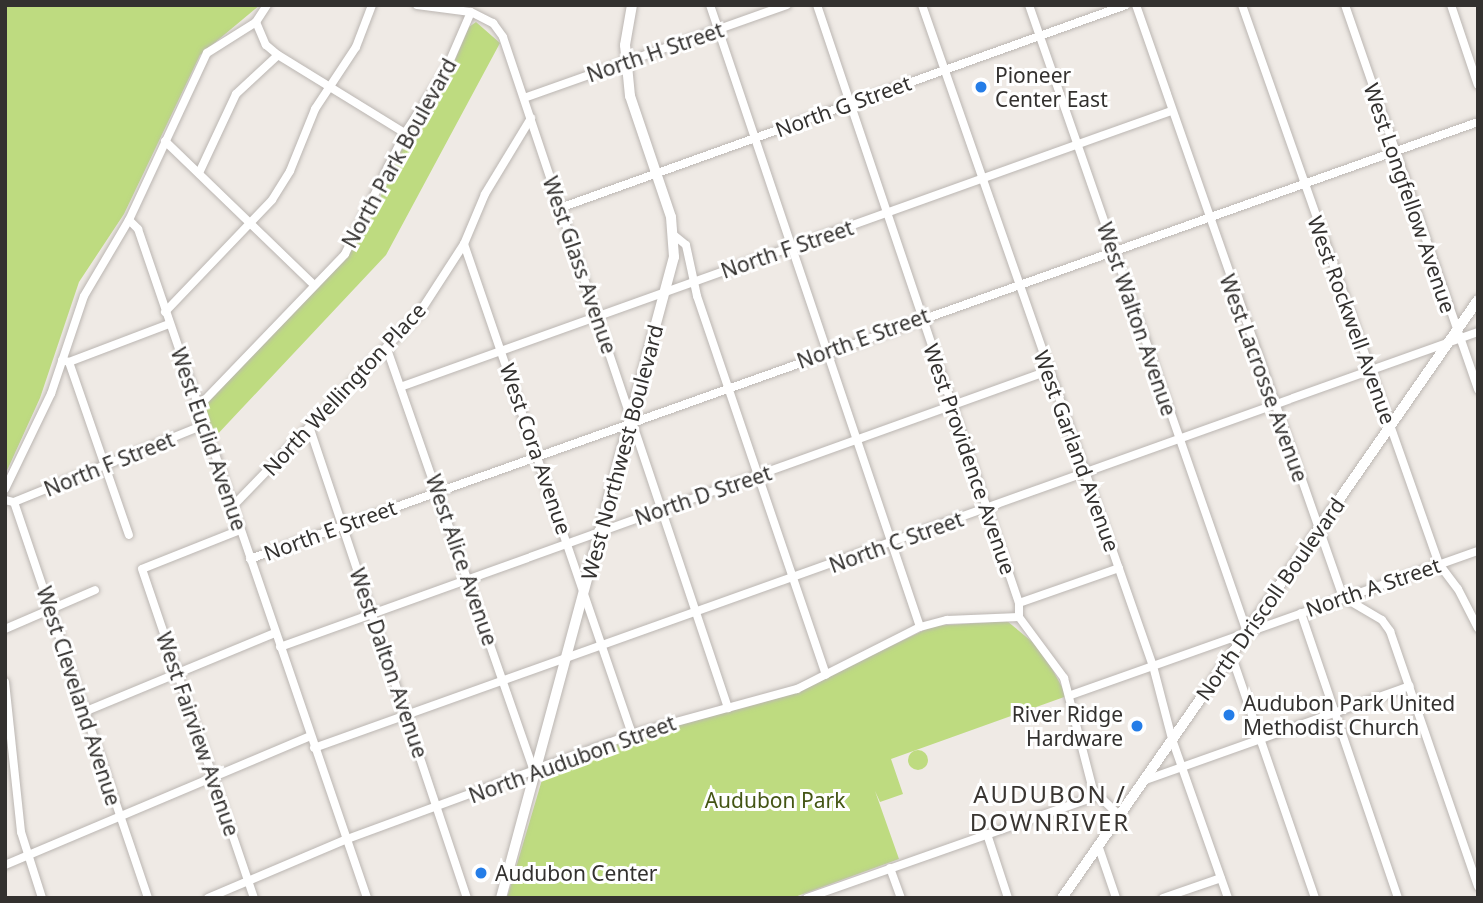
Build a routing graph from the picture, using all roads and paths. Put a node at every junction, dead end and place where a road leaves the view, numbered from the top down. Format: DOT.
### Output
graph roads {
  1 [pos="267,5"];
  2 [pos="372,5"];
  3 [pos="417,5"];
  4 [pos="632,5"];
  5 [pos="710,5"];
  6 [pos="786,5"];
  7 [pos="817,5"];
  8 [pos="922,5"];
  9 [pos="1029,5"];
  10 [pos="1126,5"];
  11 [pos="1136,5"];
  12 [pos="1242,5"];
  13 [pos="1345,5"];
  14 [pos="1451,5"];
  15 [pos="471,12"];
  16 [pos="256,22"];
  17 [pos="718,30"];
  18 [pos="1040,36"];
  19 [pos="278,55"];
  20 [pos="625,63"];
  21 [pos="944,70"];
  22 [pos="330,85"];
  23 [pos="1478,85"];
  24 [pos="524,98"];
  25 [pos="850,104"];
  26 [pos="1171,111"];
  27 [pos="531,118"];
  28 [pos="1478,122"];
  29 [pos="405,133"];
  30 [pos="755,138"];
  31 [pos="165,141"];
  32 [pos="1076,144"];
  33 [pos="1393,150"];
  34 [pos="199,173"];
  35 [pos="656,173"];
  36 [pos="981,179"];
  37 [pos="1303,182"];
  38 [pos="561,208"];
  39 [pos="887,214"];
  40 [pos="1206,216"];
  41 [pos="129,220"];
  42 [pos="250,224"];
  43 [pos="675,236"];
  44 [pos="464,244"];
  45 [pos="792,247"];
  46 [pos="1112,250"];
  47 [pos="695,281"];
  48 [pos="1017,284"];
  49 [pos="314,285"];
  50 [pos="666,291"];
  51 [pos="1478,300"];
  52 [pos="165,312"];
  53 [pos="597,316"];
  54 [pos="922,317"];
  55 [pos="170,324"];
  56 [pos="1478,332"];
  57 [pos="1458,335"];
  58 [pos="1447,344"];
  59 [pos="387,349"];
  60 [pos="502,349"];
  61 [pos="827,351"];
  62 [pos="66,361"];
  63 [pos="1048,371"];
  64 [pos="1370,372"];
  65 [pos="402,386"];
  66 [pos="728,387"];
  67 [pos="1478,390"];
  68 [pos="951,406"];
  69 [pos="198,407"];
  70 [pos="1275,407"];
  71 [pos="632,420"];
  72 [pos="204,425"];
  73 [pos="1390,426"];
  74 [pos="310,429"];
  75 [pos="1180,439"];
  76 [pos="857,440"];
  77 [pos="537,454"];
  78 [pos="105,466"];
  79 [pos="1085,474"];
  80 [pos="759,475"];
  81 [pos="5,489"];
  82 [pos="439,491"];
  83 [pos="10,501"];
  84 [pos="232,507"];
  85 [pos="663,509"];
  86 [pos="987,509"];
  87 [pos="342,524"];
  88 [pos="1319,529"];
  89 [pos="240,530"];
  90 [pos="601,531"];
  91 [pos="129,535"];
  92 [pos="567,542"];
  93 [pos="892,543"];
  94 [pos="1478,551"];
  95 [pos="250,559"];
  96 [pos="1439,564"];
  97 [pos="1119,568"];
  98 [pos="142,569"];
  99 [pos="469,578"];
  100 [pos="793,579"];
  101 [pos="94,590"];
  102 [pos="584,591"];
  103 [pos="1343,597"];
  104 [pos="1019,603"];
  105 [pos="50,608"];
  106 [pos="372,612"];
  107 [pos="698,613"];
  108 [pos="1301,613"];
  109 [pos="1019,617"];
  110 [pos="920,627"];
  111 [pos="1478,628"];
  112 [pos="5,629"];
  113 [pos="1247,632"];
  114 [pos="275,633"];
  115 [pos="602,646"];
  116 [pos="280,647"];
  117 [pos="1231,654"];
  118 [pos="566,659"];
  119 [pos="1153,666"];
  120 [pos="177,673"];
  121 [pos="826,675"];
  122 [pos="504,681"];
  123 [pos="5,682"];
  124 [pos="1410,686"];
  125 [pos="1071,695"];
  126 [pos="728,708"];
  127 [pos="1335,711"];
  128 [pos="84,712"];
  129 [pos="406,715"];
  130 [pos="632,734"];
  131 [pos="310,736"];
  132 [pos="1260,738"];
  133 [pos="1172,739"];
  134 [pos="314,748"];
  135 [pos="1182,765"];
  136 [pos="535,773"];
  137 [pos="213,778"];
  138 [pos="1143,781"];
  139 [pos="1097,796"];
  140 [pos="437,807"];
  141 [pos="1119,815"];
  142 [pos="120,817"];
  143 [pos="987,834"];
  144 [pos="347,839"];
  145 [pos="1098,845"];
  146 [pos="28,855"];
  147 [pos="5,865"];
  148 [pos="890,868"];
  149 [pos="1221,878"];
  150 [pos="248,881"];
  151 [pos="1478,886"];
  152 [pos="42,898"];
  153 [pos="148,898"];
  154 [pos="208,898"];
  155 [pos="254,898"];
  156 [pos="367,898"];
  157 [pos="467,898"];
  158 [pos="500,898"];
  159 [pos="807,898"];
  160 [pos="901,898"];
  161 [pos="1008,898"];
  162 [pos="1062,898"];
  163 [pos="1116,898"];
  164 [pos="1163,898"];
  165 [pos="1228,898"];
  166 [pos="1315,898"];
  167 [pos="1398,898"];
  1 -- 16 [label="street"];
  2 -- 22 [label="street"];
  3 -- 15 [label="street"];
  4 -- 20 [label="main road, West Northwest Boulevard"];
  5 -- 17 [label="street"];
  6 -- 17 [label="street, North H Street"];
  7 -- 25 [label="street, West Providence Avenue"];
  8 -- 21 [label="street, West Garland Avenue"];
  9 -- 18 [label="street, West Walton Avenue"];
  10 -- 18 [label="street, North G Street"];
  11 -- 26 [label="street, West Lacrosse Avenue"];
  12 -- 37 [label="street, West Rockwell Avenue"];
  13 -- 33 [label="street, West Longfellow Avenue"];
  14 -- 23 [label="street"];
  15 -- 24 [label="street, West Glass Avenue"];
  15 -- 29 [label="street, North Park Boulevard"];
  16 -- 19 [label="street"];
  16 -- 31 [label="street"];
  17 -- 20 [label="street, North H Street"];
  17 -- 30 [label="street"];
  18 -- 21 [label="street, North G Street"];
  18 -- 32 [label="street, West Walton Avenue"];
  19 -- 22 [label="street"];
  19 -- 34 [label="street"];
  20 -- 24 [label="street, North H Street"];
  20 -- 35 [label="main road, West Northwest Boulevard"];
  21 -- 25 [label="street, North G Street"];
  21 -- 36 [label="street, West Garland Avenue"];
  22 -- 29 [label="street"];
  22 -- 42 [label="street"];
  24 -- 27 [label="street, West Glass Avenue"];
  25 -- 30 [label="street, North G Street"];
  25 -- 39 [label="street, West Providence Avenue"];
  26 -- 32 [label="street, North F Street"];
  26 -- 40 [label="street, West Lacrosse Avenue"];
  27 -- 38 [label="street, West Glass Avenue"];
  27 -- 44 [label="street, North Wellington Place"];
  28 -- 33 [label="street, North E Street"];
  29 -- 49 [label="street, North Park Boulevard"];
  30 -- 35 [label="street, North G Street"];
  30 -- 45 [label="street"];
  31 -- 34 [label="street"];
  31 -- 41 [label="street"];
  32 -- 36 [label="street, North F Street"];
  32 -- 46 [label="street, West Walton Avenue"];
  33 -- 37 [label="street, North E Street"];
  33 -- 57 [label="street, West Longfellow Avenue"];
  34 -- 42 [label="street"];
  35 -- 38 [label="street, North G Street"];
  35 -- 43 [label="main road, West Northwest Boulevard"];
  36 -- 39 [label="street, North F Street"];
  36 -- 48 [label="street, West Garland Avenue"];
  37 -- 40 [label="street, North E Street"];
  37 -- 64 [label="street, West Rockwell Avenue"];
  38 -- 53 [label="street, West Glass Avenue"];
  39 -- 45 [label="street, North F Street"];
  39 -- 54 [label="street, West Providence Avenue"];
  40 -- 46 [label="street, North E Street"];
  40 -- 70 [label="street, West Lacrosse Avenue"];
  41 -- 52 [label="street, West Euclid Avenue"];
  41 -- 62 [label="street"];
  42 -- 49 [label="street"];
  42 -- 52 [label="street"];
  43 -- 47 [label="street"];
  43 -- 50 [label="main road, West Northwest Boulevard"];
  44 -- 59 [label="street, North Wellington Place"];
  44 -- 60 [label="street, West Cora Avenue"];
  45 -- 47 [label="street, North F Street"];
  45 -- 61 [label="street"];
  46 -- 48 [label="street, North E Street"];
  46 -- 75 [label="street, West Walton Avenue"];
  47 -- 50 [label="street, North F Street"];
  47 -- 66 [label="street"];
  48 -- 54 [label="street, North E Street"];
  48 -- 63 [label="street, West Garland Avenue"];
  49 -- 69 [label="street, North Park Boulevard"];
  50 -- 53 [label="street, North F Street"];
  50 -- 71 [label="main road, West Northwest Boulevard"];
  51 -- 57 [label="main road, North Driscoll Boulevard"];
  52 -- 55 [label="street, West Euclid Avenue"];
  53 -- 60 [label="street, North F Street"];
  53 -- 71 [label="street, West Glass Avenue"];
  54 -- 61 [label="street, North E Street"];
  54 -- 68 [label="street, West Providence Avenue"];
  55 -- 62 [label="street"];
  55 -- 69 [label="street, West Euclid Avenue"];
  56 -- 57 [label="street"];
  57 -- 58 [label="main road, North Driscoll Boulevard"];
  57 -- 67 [label="street, West Longfellow Avenue"];
  58 -- 64 [label="street, North C Street"];
  58 -- 73 [label="main road, North Driscoll Boulevard"];
  59 -- 65 [label="street, West Alice Avenue"];
  59 -- 74 [label="street, North Wellington Place"];
  60 -- 65 [label="street, North F Street"];
  60 -- 77 [label="street, West Cora Avenue"];
  61 -- 66 [label="street, North E Street"];
  61 -- 76 [label="street"];
  62 -- 78 [label="street"];
  62 -- 81 [label="street"];
  63 -- 68 [label="street, North D Street"];
  63 -- 79 [label="street, West Garland Avenue"];
  64 -- 70 [label="street, North C Street"];
  64 -- 73 [label="street, West Rockwell Avenue"];
  65 -- 82 [label="street, West Alice Avenue"];
  66 -- 71 [label="street, North E Street"];
  66 -- 80 [label="street"];
  68 -- 76 [label="street, North D Street"];
  68 -- 86 [label="street, West Providence Avenue"];
  69 -- 72 [label="street, West Euclid Avenue"];
  70 -- 75 [label="street, North C Street"];
  70 -- 88 [label="street, West Lacrosse Avenue"];
  71 -- 77 [label="street, North E Street"];
  71 -- 85 [label="street, West Glass Avenue"];
  71 -- 90 [label="main road, West Northwest Boulevard"];
  72 -- 78 [label="street, North F Street"];
  72 -- 84 [label="street, West Euclid Avenue"];
  73 -- 88 [label="main road, North Driscoll Boulevard"];
  73 -- 96 [label="street, West Rockwell Avenue"];
  74 -- 84 [label="street, North Wellington Place"];
  74 -- 87 [label="street, West Dalton Avenue"];
  75 -- 79 [label="street, North C Street"];
  75 -- 113 [label="street, West Walton Avenue"];
  76 -- 80 [label="street, North D Street"];
  76 -- 93 [label="street"];
  77 -- 82 [label="street, North E Street"];
  77 -- 92 [label="street, West Cora Avenue"];
  78 -- 83 [label="street, North F Street"];
  78 -- 91 [label="street"];
  79 -- 86 [label="street, North C Street"];
  79 -- 97 [label="street, West Garland Avenue"];
  80 -- 85 [label="street, North D Street"];
  80 -- 100 [label="street"];
  82 -- 87 [label="street, North E Street"];
  82 -- 99 [label="street, West Alice Avenue"];
  83 -- 105 [label="street, West Cleveland Avenue"];
  84 -- 89 [label="street, West Euclid Avenue"];
  85 -- 90 [label="street, North D Street"];
  85 -- 107 [label="street, West Glass Avenue"];
  86 -- 93 [label="street, North C Street"];
  86 -- 104 [label="street, West Providence Avenue"];
  87 -- 95 [label="street, North E Street"];
  87 -- 106 [label="street, West Dalton Avenue"];
  88 -- 103 [label="street, West Lacrosse Avenue"];
  88 -- 113 [label="main road, North Driscoll Boulevard"];
  89 -- 95 [label="street, West Euclid Avenue"];
  89 -- 98 [label="street, North E Street"];
  90 -- 92 [label="street, North D Street"];
  90 -- 102 [label="main road, West Northwest Boulevard"];
  92 -- 99 [label="street, North D Street"];
  92 -- 102 [label="street, West Cora Avenue"];
  93 -- 100 [label="street, North C Street"];
  93 -- 110 [label="street"];
  94 -- 96 [label="street, North A Street"];
  95 -- 114 [label="street, West Euclid Avenue"];
  96 -- 103 [label="street, North A Street"];
  96 -- 111 [label="street, West Rockwell Avenue"];
  97 -- 104 [label="street"];
  97 -- 119 [label="street, West Garland Avenue"];
  98 -- 120 [label="street, West Fairview Avenue"];
  99 -- 106 [label="street, North D Street"];
  99 -- 122 [label="street, West Alice Avenue"];
  100 -- 107 [label="street, North C Street"];
  100 -- 121 [label="street"];
  101 -- 105 [label="street"];
  102 -- 115 [label="street, West Cora Avenue"];
  102 -- 118 [label="main road, West Northwest Boulevard"];
  103 -- 108 [label="street, North A Street"];
  103 -- 124 [label="street"];
  104 -- 109 [label="street, West Providence Avenue"];
  105 -- 112 [label="street"];
  105 -- 128 [label="street, West Cleveland Avenue"];
  106 -- 116 [label="street, North D Street"];
  106 -- 129 [label="street, West Dalton Avenue"];
  107 -- 115 [label="street, North C Street"];
  107 -- 126 [label="street, West Glass Avenue"];
  108 -- 113 [label="street, North A Street"];
  108 -- 127 [label="street"];
  109 -- 110 [label="street, North Audubon Street"];
  109 -- 125 [label="street"];
  110 -- 121 [label="street, North Audubon Street"];
  113 -- 117 [label="main road, North Driscoll Boulevard"];
  113 -- 119 [label="street, North A Street"];
  114 -- 116 [label="street, West Euclid Avenue"];
  114 -- 120 [label="street"];
  115 -- 118 [label="street, North C Street"];
  115 -- 130 [label="street, West Cora Avenue"];
  116 -- 131 [label="street, West Euclid Avenue"];
  117 -- 132 [label="street"];
  117 -- 133 [label="main road, North Driscoll Boulevard"];
  118 -- 122 [label="street, North C Street"];
  118 -- 136 [label="main road, West Northwest Boulevard"];
  119 -- 125 [label="street, North A Street"];
  119 -- 133 [label="street, West Garland Avenue"];
  120 -- 128 [label="street"];
  120 -- 137 [label="street, West Fairview Avenue"];
  121 -- 126 [label="street, North Audubon Street"];
  122 -- 129 [label="street, North C Street"];
  122 -- 136 [label="street, West Alice Avenue"];
  123 -- 146 [label="street"];
  124 -- 127 [label="street"];
  124 -- 151 [label="street"];
  125 -- 139 [label="street"];
  126 -- 130 [label="street, North Audubon Street"];
  127 -- 132 [label="street"];
  127 -- 167 [label="street"];
  128 -- 142 [label="street, West Cleveland Avenue"];
  129 -- 134 [label="street, North C Street"];
  129 -- 140 [label="street, West Dalton Avenue"];
  130 -- 136 [label="street, North Audubon Street"];
  131 -- 134 [label="street, West Euclid Avenue"];
  131 -- 137 [label="street"];
  132 -- 135 [label="street"];
  132 -- 166 [label="street"];
  133 -- 135 [label="street, West Garland Avenue"];
  133 -- 138 [label="main road, North Driscoll Boulevard"];
  134 -- 144 [label="street, West Euclid Avenue"];
  135 -- 138 [label="street"];
  135 -- 149 [label="street, West Garland Avenue"];
  136 -- 140 [label="street, North Audubon Street"];
  136 -- 158 [label="main road, West Northwest Boulevard"];
  137 -- 142 [label="street"];
  137 -- 150 [label="street, West Fairview Avenue"];
  138 -- 141 [label="main road, North Driscoll Boulevard"];
  139 -- 141 [label="street"];
  139 -- 143 [label="street"];
  140 -- 144 [label="street, North Audubon Street"];
  140 -- 157 [label="street, West Dalton Avenue"];
  141 -- 145 [label="main road, North Driscoll Boulevard"];
  142 -- 146 [label="street"];
  142 -- 153 [label="street, West Cleveland Avenue"];
  143 -- 148 [label="street"];
  143 -- 161 [label="street"];
  144 -- 150 [label="street, North Audubon Street"];
  144 -- 156 [label="street, West Euclid Avenue"];
  145 -- 162 [label="main road, North Driscoll Boulevard"];
  145 -- 163 [label="street"];
  146 -- 147 [label="street"];
  146 -- 152 [label="street"];
  148 -- 159 [label="street"];
  148 -- 160 [label="street"];
  149 -- 164 [label="street"];
  149 -- 165 [label="street, West Garland Avenue"];
  150 -- 154 [label="street, North Audubon Street"];
  150 -- 155 [label="street, West Fairview Avenue"];
}
